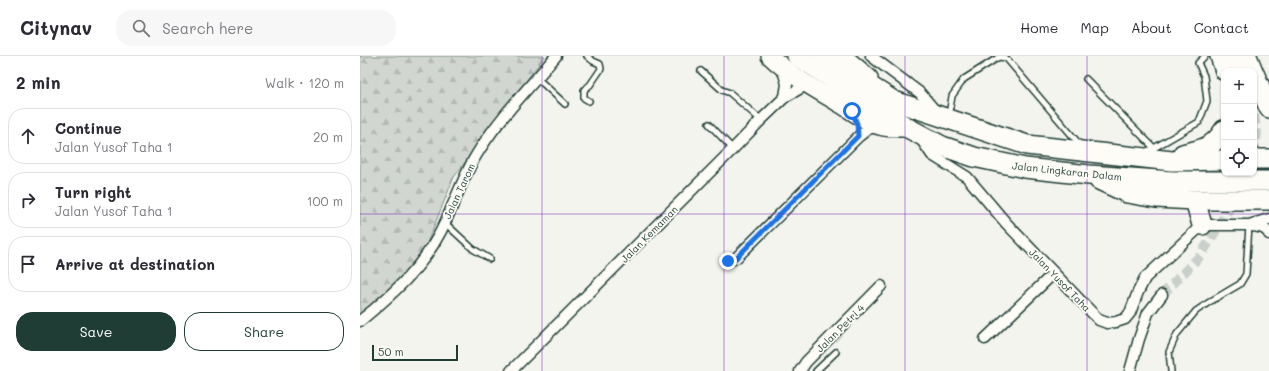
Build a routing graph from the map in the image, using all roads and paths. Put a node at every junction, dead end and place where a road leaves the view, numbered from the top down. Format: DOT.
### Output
graph roads {
  1 [pos="556,56"];
  2 [pos="587,56"];
  3 [pos="797,56"];
  4 [pos="823,56"];
  5 [pos="843,56"];
  6 [pos="870,56"];
  7 [pos="1205,56"];
  8 [pos="1220,56"];
  9 [pos="1233,56"];
  10 [pos="1247,56"];
  11 [pos="776,62"];
  12 [pos="1224,68"];
  13 [pos="1238,68"];
  14 [pos="1252,68"];
  15 [pos="701,71"];
  16 [pos="1086,79"];
  17 [pos="1257,79"];
  18 [pos="540,81"];
  19 [pos="808,84"];
  20 [pos="785,97"];
  21 [pos="589,101"];
  22 [pos="894,101"];
  23 [pos="565,104"];
  24 [pos="1269,108"];
  25 [pos="852,111"];
  26 [pos="945,118"];
  27 [pos="761,120"];
  28 [pos="709,124"];
  29 [pos="880,126"];
  30 [pos="912,131"];
  31 [pos="1221,134"];
  32 [pos="858,136"];
  33 [pos="733,149"];
  34 [pos="1085,151"];
  35 [pos="1158,154"];
  36 [pos="1257,159"];
  37 [pos="1269,159"];
  38 [pos="1221,160"];
  39 [pos="1089,175"];
  40 [pos="1269,181"];
  41 [pos="1195,200"];
  42 [pos="1269,200"];
  43 [pos="1269,219"];
  44 [pos="446,225"];
  45 [pos="1202,225"];
  46 [pos="1249,225"];
  47 [pos="1269,234"];
  48 [pos="490,260"];
  49 [pos="728,261"];
  50 [pos="1053,274"];
  51 [pos="881,286"];
  52 [pos="1162,295"];
  53 [pos="360,321"];
  54 [pos="985,339"];
  55 [pos="836,352"];
  56 [pos="511,371"];
  57 [pos="800,371"];
  58 [pos="816,371"];
  59 [pos="1130,371"];
  60 [pos="1171,371"];
  1 -- 18 [label="street, Jalan Tarom"];
  2 -- 21 [label="lane"];
  3 -- 30 [label="highway, Jalan Lingkaran Dalam"];
  4 -- 22 [label="highway, Jalan Lingkaran Dalam"];
  5 -- 22 [label="main road"];
  6 -- 26 [label="street"];
  7 -- 35 [label="lane"];
  8 -- 12 [label="highway"];
  9 -- 13 [label="street"];
  10 -- 14 [label="highway"];
  11 -- 19 [label="main road"];
  11 -- 20 [label="street"];
  15 -- 27 [label="lane"];
  16 -- 35 [label="lane"];
  17 -- 24 [label="highway"];
  18 -- 23 [label="lane"];
  18 -- 44 [label="street, Jalan Tarom"];
  19 -- 20 [label="street, Jalan Kemaman"];
  19 -- 25 [label="main road"];
  20 -- 27 [label="street, Jalan Kemaman"];
  22 -- 26 [label="highway, Jalan Lingkaran Dalam"];
  25 -- 29 [label="main road"];
  25 -- 32 [label="street"];
  26 -- 34 [label="highway, Jalan Lingkaran Dalam"];
  26 -- 34 [label="lane"];
  27 -- 33 [label="street, Jalan Kemaman"];
  28 -- 33 [label="lane"];
  29 -- 30 [label="main road"];
  29 -- 32 [label="street"];
  30 -- 39 [label="highway, Jalan Lingkaran Dalam"];
  30 -- 50 [label="street, Jalan Yusof Taha"];
  31 -- 35 [label="highway"];
  32 -- 49 [label="street"];
  33 -- 56 [label="street, Jalan Kemaman"];
  34 -- 35 [label="highway, Jalan Lingkaran Dalam"];
  35 -- 38 [label="highway, Jalan Lingkaran Dalam"];
  36 -- 37 [label="highway"];
  39 -- 40 [label="highway, Jalan Lingkaran Dalam"];
  39 -- 41 [label="highway"];
  41 -- 42 [label="highway"];
  41 -- 45 [label="highway"];
  43 -- 46 [label="street"];
  44 -- 48 [label="lane"];
  44 -- 53 [label="street, Jalan Tarom"];
  45 -- 46 [label="street"];
  45 -- 50 [label="street, Jalan Yusof Taha"];
  46 -- 47 [label="street"];
  46 -- 60 [label="lane"];
  50 -- 54 [label="street"];
  51 -- 57 [label="street, Jalan Petri 4"];
  52 -- 59 [label="street"];
  55 -- 58 [label="lane"];
}
